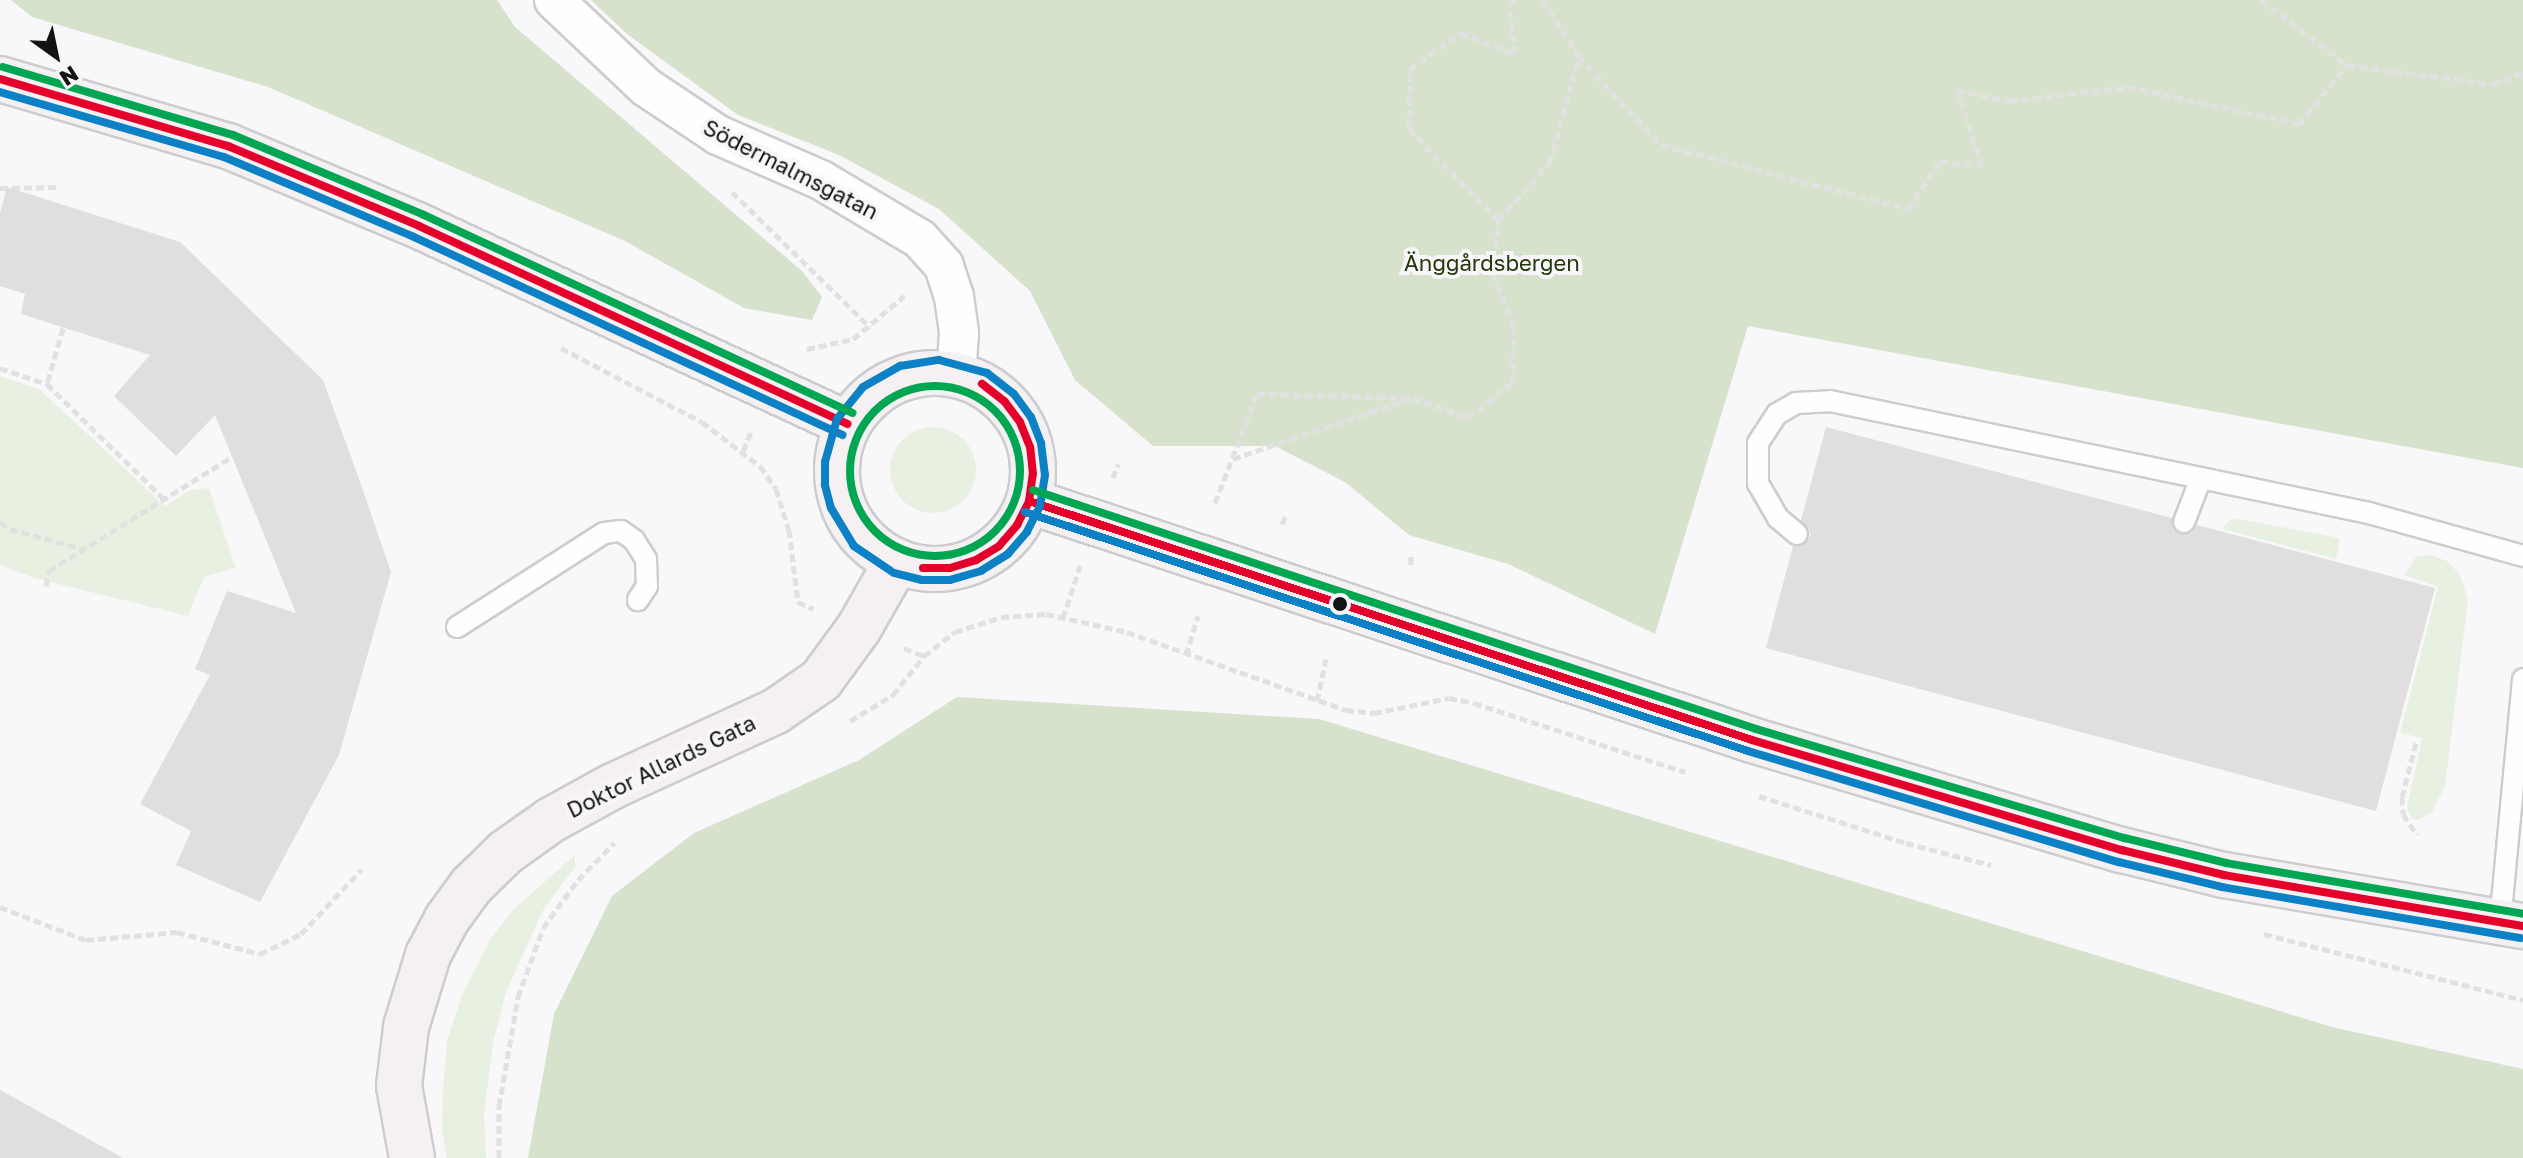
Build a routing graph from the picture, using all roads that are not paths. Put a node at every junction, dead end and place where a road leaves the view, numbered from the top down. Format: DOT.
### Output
graph roads {
  1 [pos="554,0"];
  2 [pos="0,79"];
  3 [pos="956,375"];
  4 [pos="848,424"];
  5 [pos="2201,478"];
  6 [pos="1029,501"];
  7 [pos="2184,522"];
  8 [pos="1797,534"];
  9 [pos="2523,556"];
  10 [pos="897,561"];
  11 [pos="638,600"];
  12 [pos="457,627"];
  13 [pos="2523,679"];
  14 [pos="2512,925"];
  15 [pos="412,1158"];
  1 -- 3 [label="street, Södermalmsgatan"];
  2 -- 4 [label="street"];
  3 -- 4 [label="street"];
  3 -- 6 [label="street"];
  4 -- 10 [label="street"];
  5 -- 7 [label="lane"];
  5 -- 8 [label="lane"];
  5 -- 9 [label="lane"];
  6 -- 10 [label="street"];
  6 -- 14 [label="street"];
  10 -- 15 [label="street, Doktor Allards Gata"];
  11 -- 12 [label="lane"];
  13 -- 14 [label="lane"];
}
